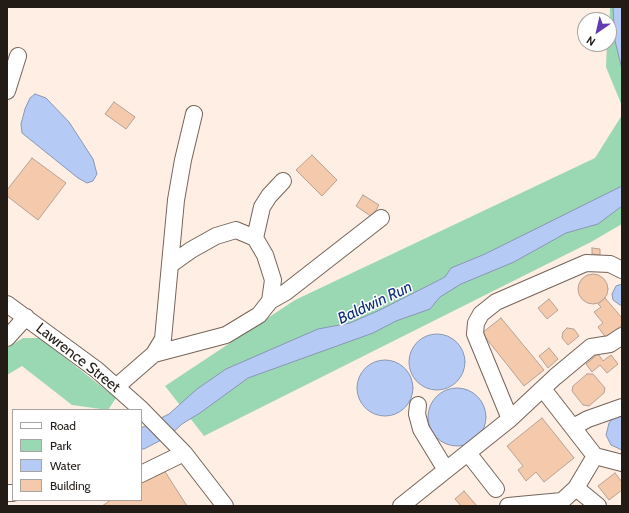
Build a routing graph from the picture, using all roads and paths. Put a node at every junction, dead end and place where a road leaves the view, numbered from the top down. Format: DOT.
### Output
graph roads {
  1 [pos="18,56"];
  2 [pos="7,92"];
  3 [pos="194,114"];
  4 [pos="282,182"];
  5 [pos="381,218"];
  6 [pos="255,238"];
  7 [pos="170,265"];
  8 [pos="622,270"];
  9 [pos="270,301"];
  10 [pos="7,304"];
  11 [pos="26,317"];
  12 [pos="622,336"];
  13 [pos="7,338"];
  14 [pos="154,354"];
  15 [pos="116,387"];
  16 [pos="543,389"];
  17 [pos="418,405"];
  18 [pos="622,407"];
  19 [pos="141,409"];
  20 [pos="142,410"];
  21 [pos="510,419"];
  22 [pos="574,427"];
  23 [pos="179,448"];
  24 [pos="468,453"];
  25 [pos="595,456"];
  26 [pos="622,463"];
  27 [pos="446,470"];
  28 [pos="142,473"];
  29 [pos="576,488"];
  30 [pos="496,489"];
  31 [pos="225,506"];
  32 [pos="400,506"];
  33 [pos="508,506"];
  34 [pos="598,506"];
  1 -- 2 [label="street"];
  3 -- 7 [label="street"];
  4 -- 6 [label="street"];
  5 -- 9 [label="street"];
  6 -- 7 [label="street"];
  6 -- 9 [label="street"];
  7 -- 14 [label="street"];
  8 -- 21 [label="street"];
  9 -- 14 [label="street"];
  10 -- 11 [label="street, Lawrence Street"];
  11 -- 13 [label="street"];
  11 -- 15 [label="street, Lawrence Street"];
  12 -- 16 [label="street"];
  14 -- 15 [label="street"];
  15 -- 19 [label="street, Lawrence Street"];
  16 -- 21 [label="street"];
  16 -- 22 [label="street"];
  17 -- 27 [label="street"];
  18 -- 22 [label="street"];
  20 -- 23 [label="street, Lawrence Street"];
  21 -- 24 [label="street"];
  22 -- 25 [label="street"];
  23 -- 28 [label="street"];
  23 -- 31 [label="street, Lawrence Street"];
  24 -- 27 [label="street"];
  24 -- 30 [label="street"];
  25 -- 26 [label="street"];
  25 -- 29 [label="street"];
  27 -- 32 [label="street"];
  29 -- 33 [label="street"];
  29 -- 34 [label="street"];
}
